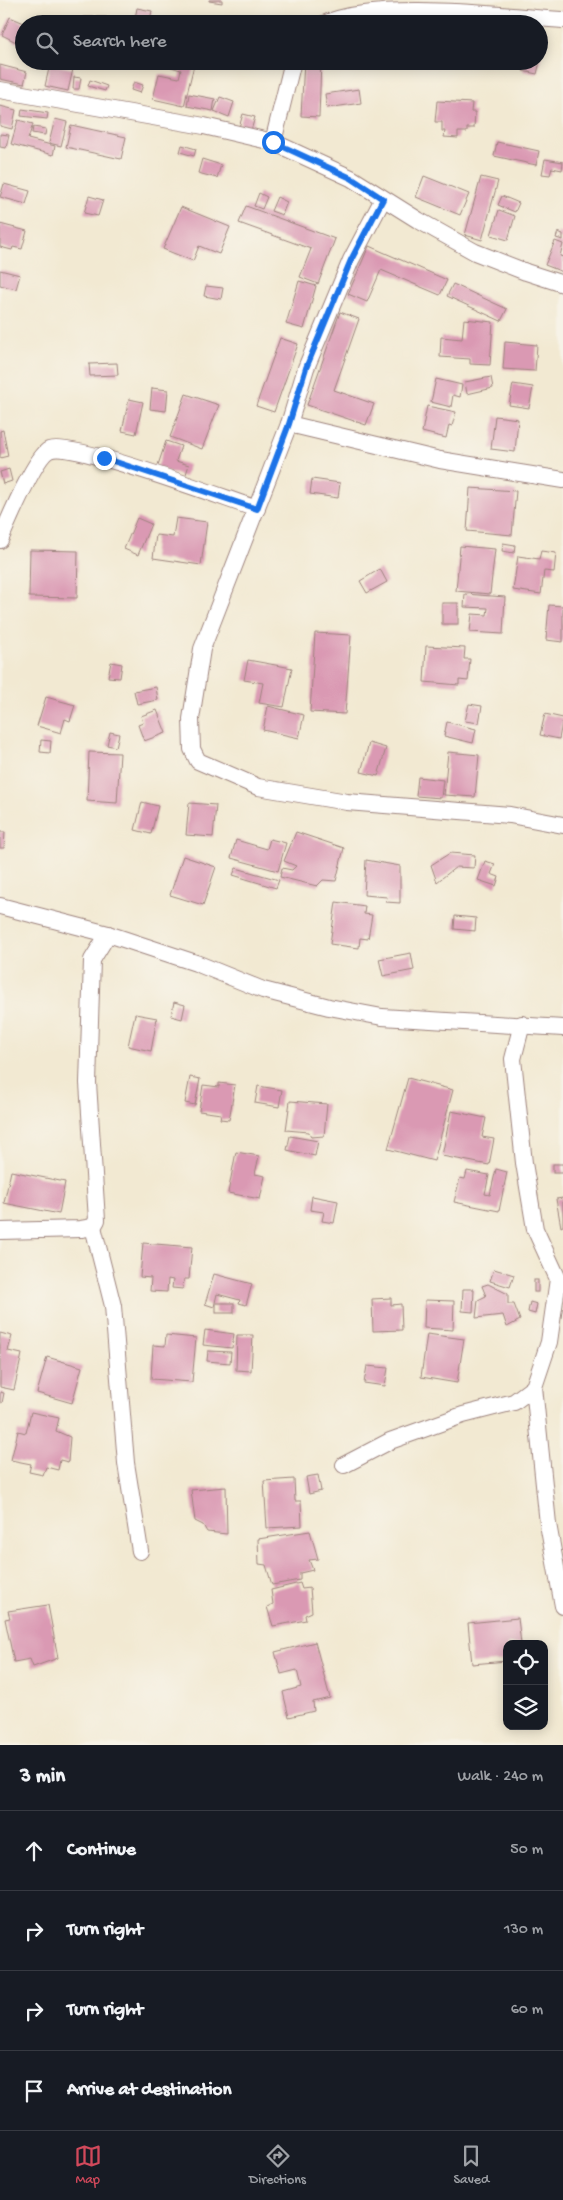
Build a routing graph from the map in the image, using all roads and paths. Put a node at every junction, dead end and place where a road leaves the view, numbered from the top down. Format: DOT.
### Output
graph roads {
  1 [pos="361,15"];
  2 [pos="494,15"];
  3 [pos="548,19"];
  4 [pos="563,20"];
  5 [pos="290,70"];
  6 [pos="0,90"];
  7 [pos="273,142"];
  8 [pos="383,199"];
  9 [pos="563,284"];
  10 [pos="289,424"];
  11 [pos="563,480"];
  12 [pos="257,509"];
  13 [pos="0,540"];
  14 [pos="563,825"];
  15 [pos="0,906"];
  16 [pos="108,934"];
  17 [pos="522,1024"];
  18 [pos="563,1028"];
  19 [pos="93,1227"];
  20 [pos="0,1231"];
  21 [pos="534,1387"];
  22 [pos="344,1465"];
  23 [pos="140,1550"];
  24 [pos="563,1606"];
  1 -- 2 [label="street"];
  3 -- 4 [label="street"];
  5 -- 7 [label="street"];
  6 -- 7 [label="street"];
  7 -- 8 [label="street"];
  8 -- 9 [label="street"];
  8 -- 10 [label="street"];
  10 -- 11 [label="street"];
  10 -- 12 [label="street"];
  12 -- 13 [label="street"];
  12 -- 14 [label="street"];
  15 -- 16 [label="street"];
  16 -- 17 [label="street"];
  16 -- 19 [label="street"];
  17 -- 18 [label="street"];
  17 -- 21 [label="street"];
  19 -- 20 [label="street"];
  19 -- 23 [label="street"];
  21 -- 22 [label="street"];
  21 -- 24 [label="street"];
}
